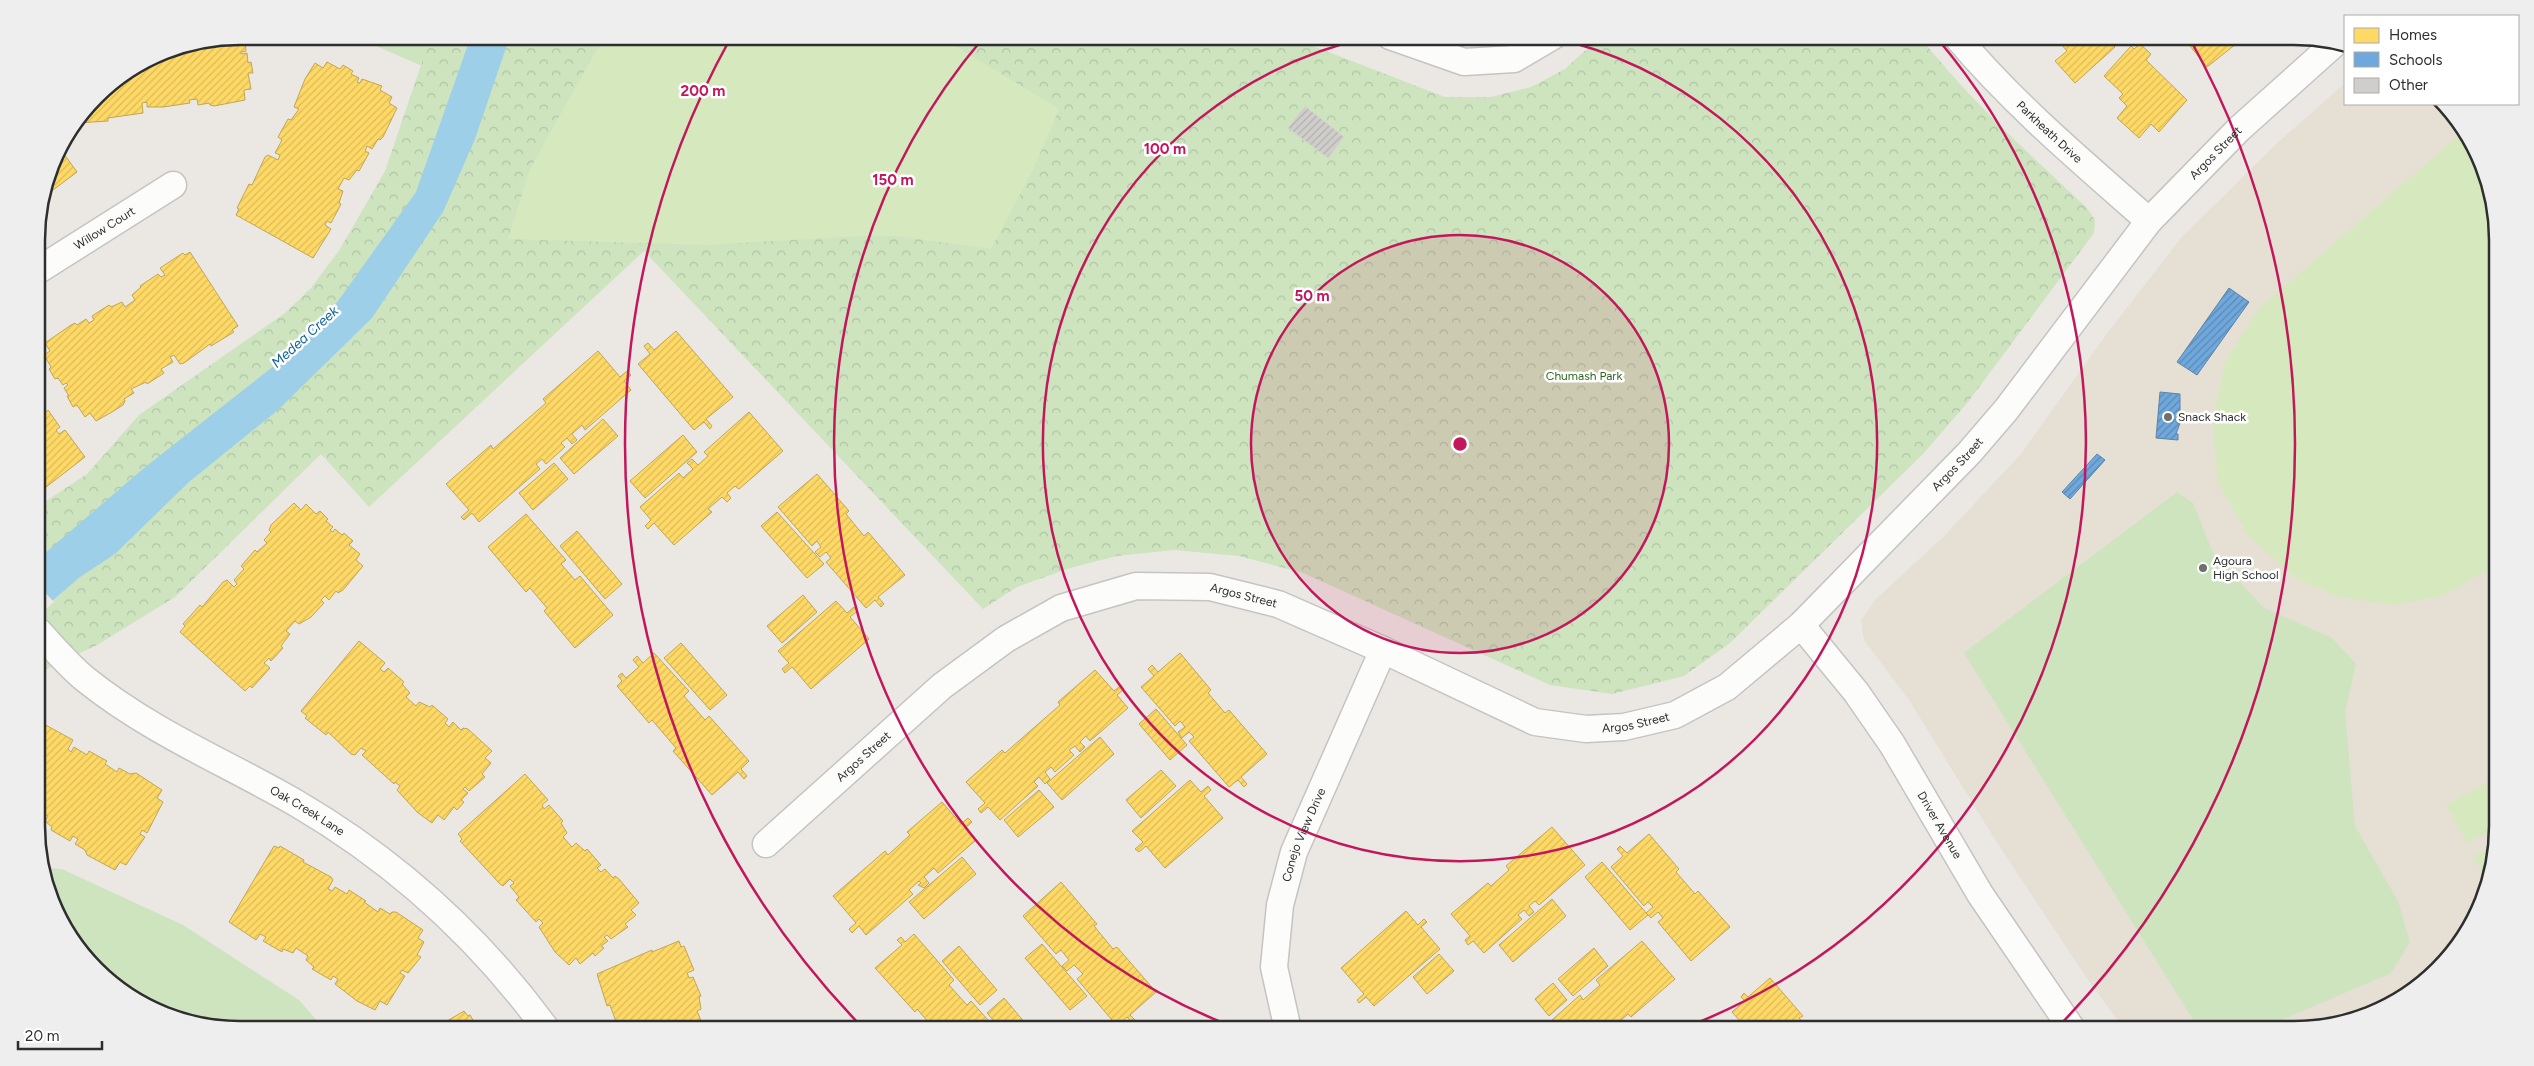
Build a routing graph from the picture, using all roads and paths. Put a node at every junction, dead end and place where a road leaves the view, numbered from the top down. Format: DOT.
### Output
graph roads {
  1 [pos="1416,45"];
  2 [pos="1538,45"];
  3 [pos="1963,45"];
  4 [pos="2329,49"];
  5 [pos="173,185"];
  6 [pos="2149,220"];
  7 [pos="45,266"];
  8 [pos="1801,625"];
  9 [pos="45,639"];
  10 [pos="1383,650"];
  11 [pos="766,844"];
  12 [pos="540,1021"];
  13 [pos="1286,1021"];
  14 [pos="2067,1021"];
  1 -- 2 [label="street"];
  3 -- 6 [label="street, Parkheath Drive"];
  4 -- 6 [label="street, Argos Street"];
  5 -- 7 [label="street, Willow Court"];
  6 -- 8 [label="street, Argos Street"];
  8 -- 10 [label="street, Argos Street"];
  8 -- 14 [label="street, Driver Avenue"];
  9 -- 12 [label="street, Oak Creek Lane"];
  10 -- 11 [label="street, Argos Street"];
  10 -- 13 [label="street, Conejo View Drive"];
}
